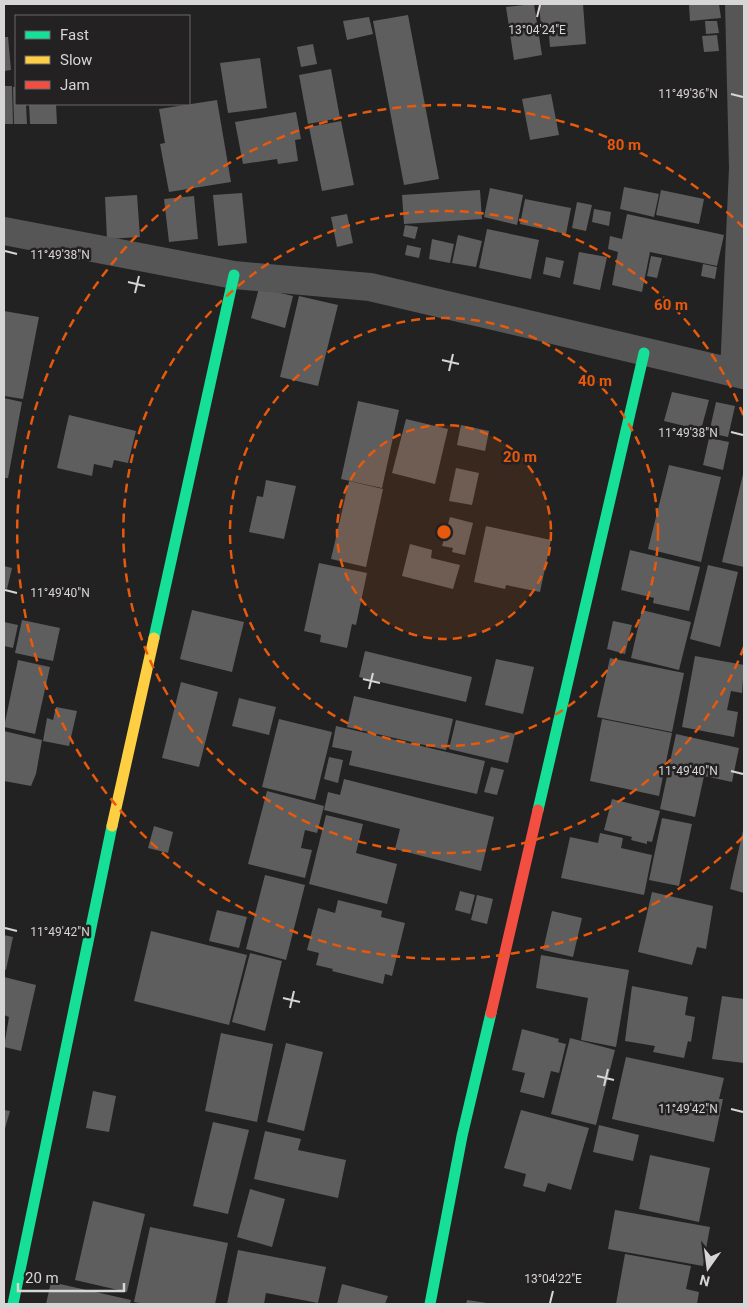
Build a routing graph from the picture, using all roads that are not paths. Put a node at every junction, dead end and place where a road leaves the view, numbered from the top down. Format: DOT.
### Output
graph roads {
  1 [pos="738,4"];
  2 [pos="4,231"];
  3 [pos="234,275"];
  4 [pos="644,353"];
  5 [pos="739,374"];
  6 [pos="13,1304"];
  7 [pos="430,1304"];
  1 -- 5 [label="street"];
  2 -- 3 [label="street"];
  3 -- 4 [label="street"];
  3 -- 6 [label="street"];
  4 -- 5 [label="street"];
  4 -- 7 [label="street"];
}
